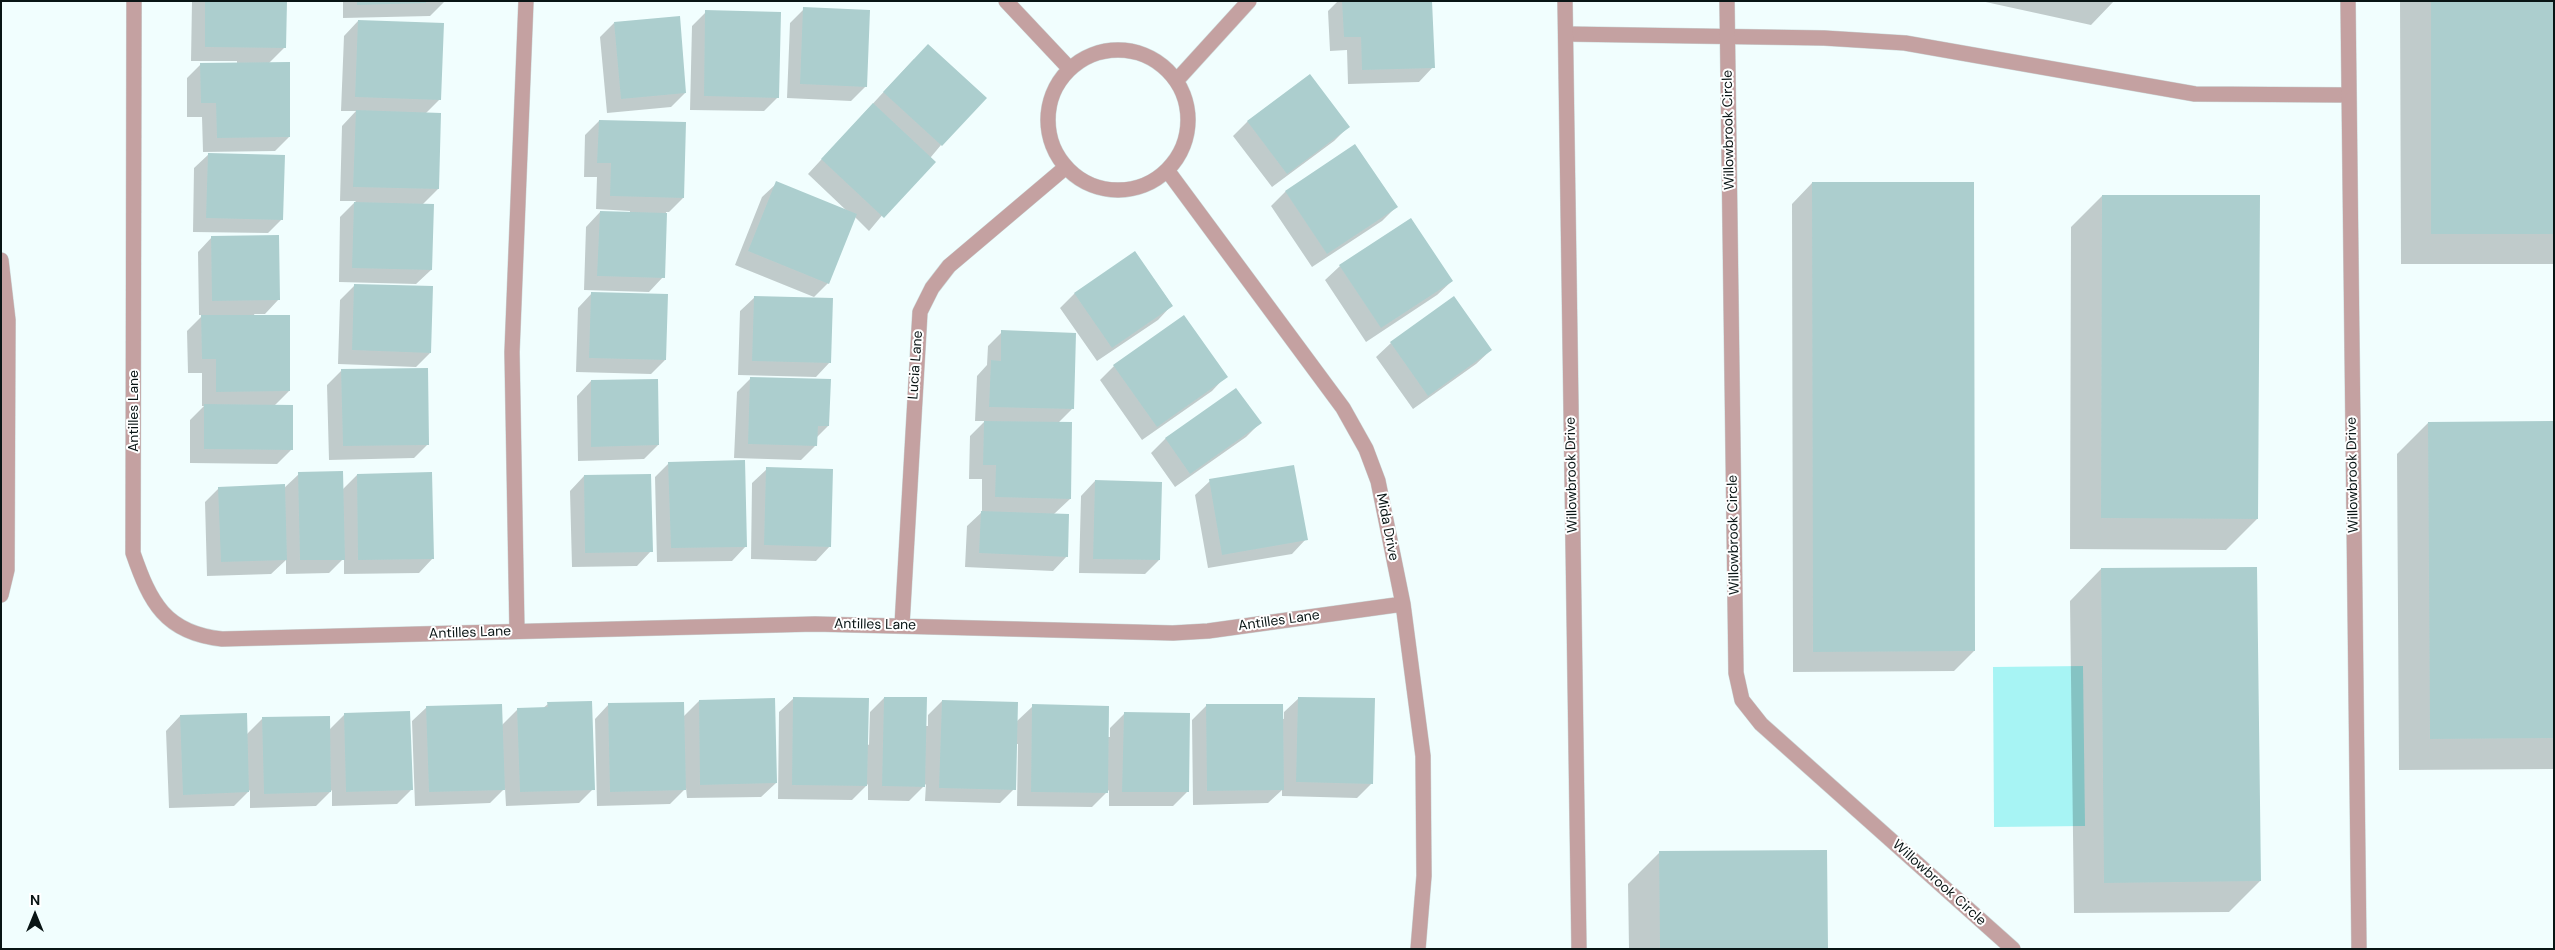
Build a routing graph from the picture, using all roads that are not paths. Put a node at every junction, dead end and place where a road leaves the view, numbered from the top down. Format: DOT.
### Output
graph roads {
  1 [pos="134,1"];
  2 [pos="526,1"];
  3 [pos="1006,1"];
  4 [pos="1249,1"];
  5 [pos="1566,1"];
  6 [pos="1727,1"];
  7 [pos="2348,1"];
  8 [pos="1566,34"];
  9 [pos="1728,37"];
  10 [pos="1069,68"];
  11 [pos="1177,80"];
  12 [pos="2348,95"];
  13 [pos="1066,167"];
  14 [pos="1167,170"];
  15 [pos="1,260"];
  16 [pos="1,595"];
  17 [pos="1403,604"];
  18 [pos="902,625"];
  19 [pos="517,631"];
  20 [pos="1418,949"];
  21 [pos="1579,949"];
  22 [pos="2013,949"];
  23 [pos="2360,949"];
  1 -- 19 [label="street, Antilles Lane"];
  2 -- 19 [label="street"];
  3 -- 10 [label="street"];
  4 -- 11 [label="street"];
  5 -- 8 [label="street, Willowbrook Drive"];
  6 -- 9 [label="street, Willowbrook Circle"];
  7 -- 12 [label="street, Willowbrook Drive"];
  8 -- 9 [label="street"];
  8 -- 21 [label="street, Willowbrook Drive"];
  9 -- 12 [label="street"];
  9 -- 22 [label="street, Willowbrook Circle"];
  10 -- 11 [label="street"];
  10 -- 13 [label="street"];
  11 -- 14 [label="street"];
  12 -- 23 [label="street, Willowbrook Drive"];
  13 -- 14 [label="street"];
  13 -- 18 [label="street, Lucia Lane"];
  14 -- 17 [label="street, Mida Drive"];
  15 -- 16 [label="street"];
  17 -- 18 [label="street, Antilles Lane"];
  17 -- 20 [label="street, Mida Drive"];
  18 -- 19 [label="street, Antilles Lane"];
}
